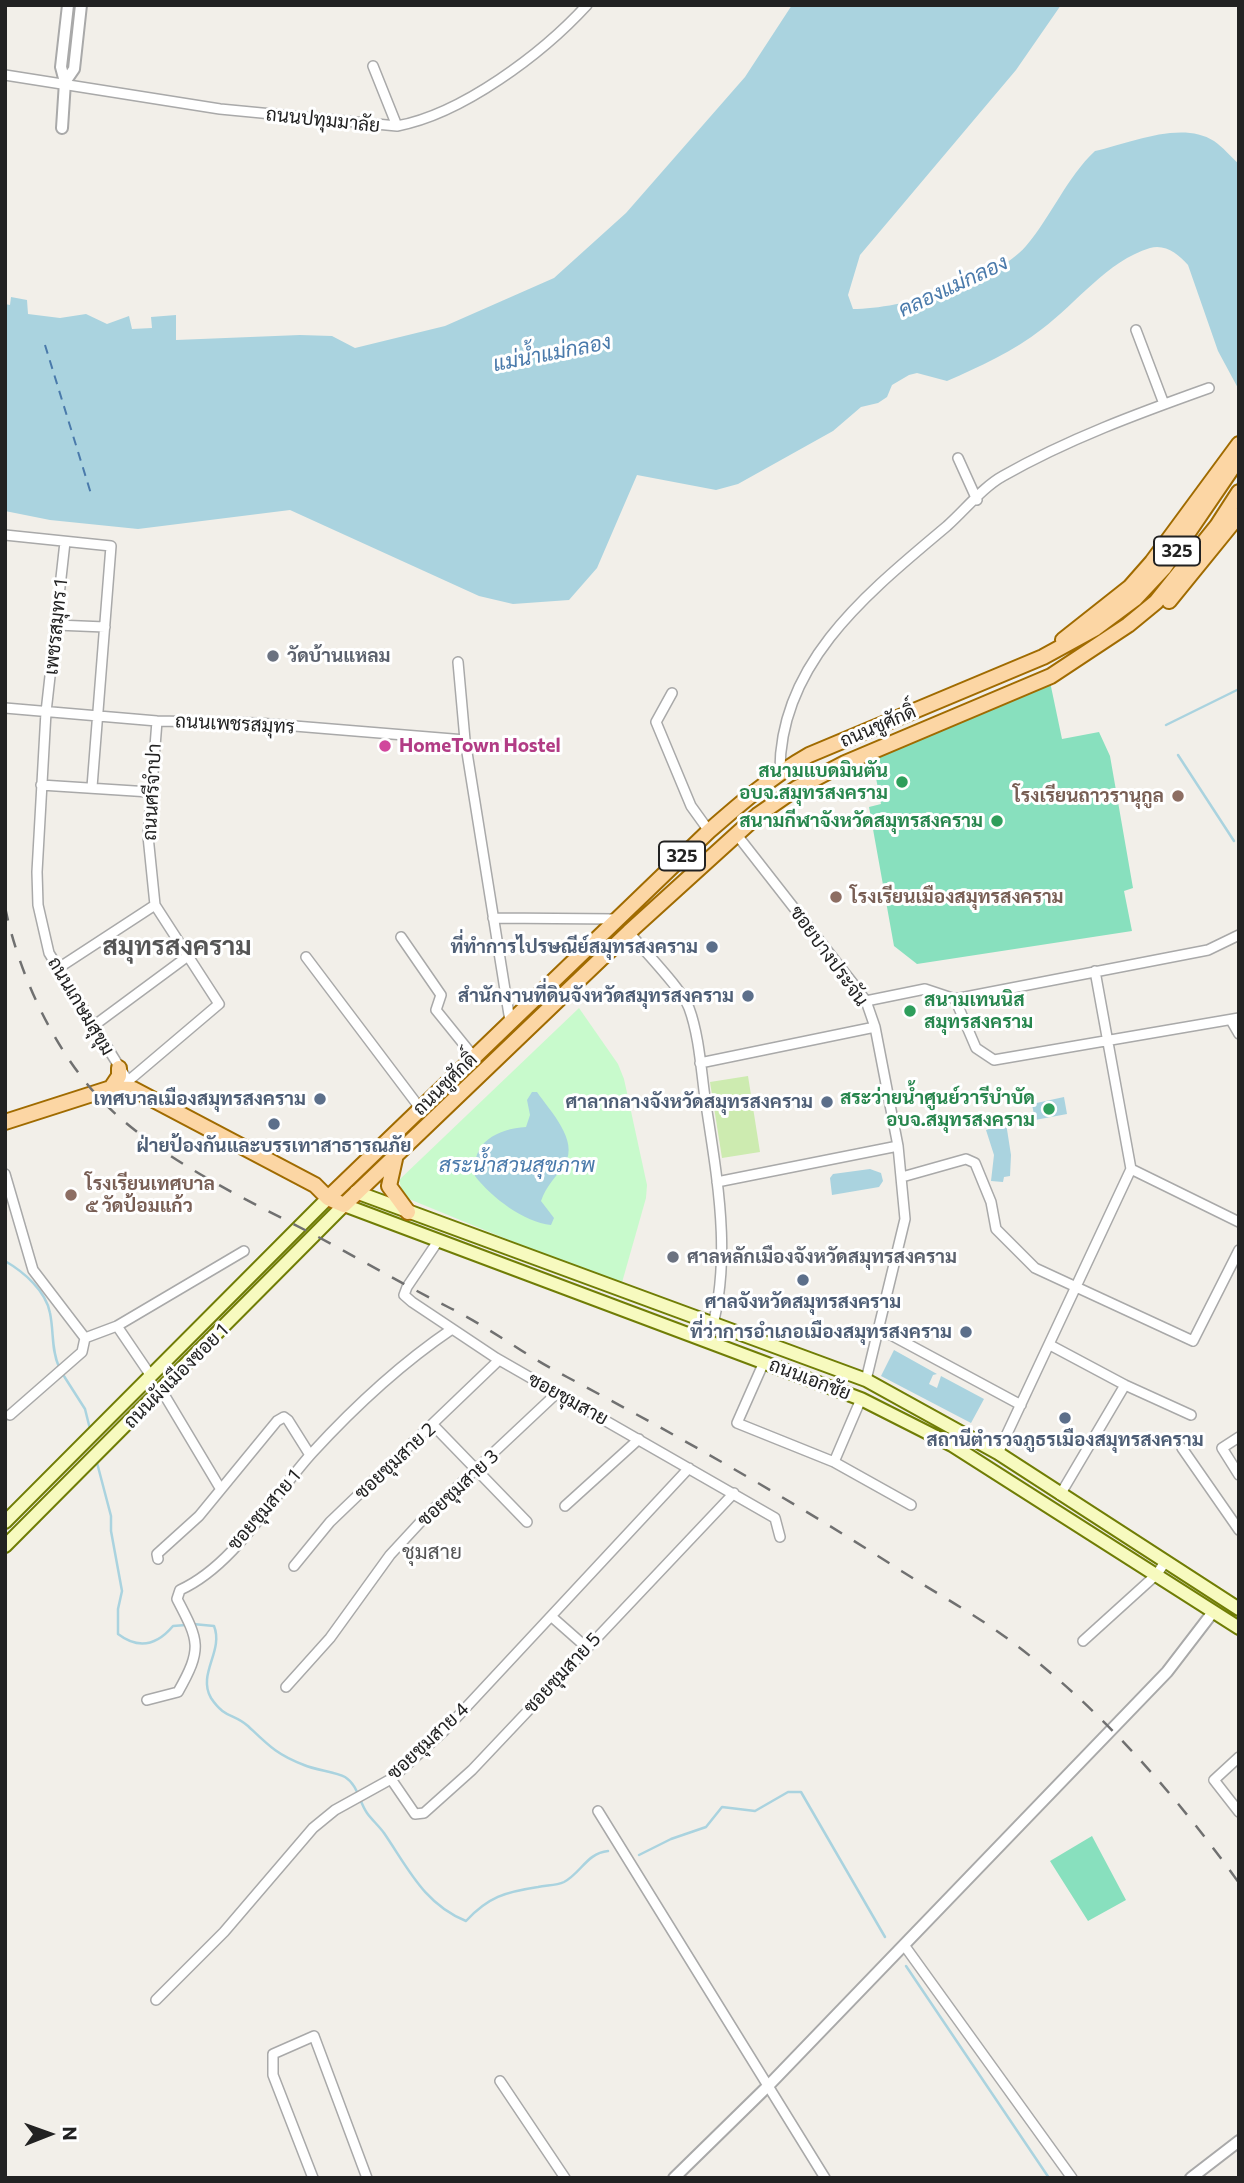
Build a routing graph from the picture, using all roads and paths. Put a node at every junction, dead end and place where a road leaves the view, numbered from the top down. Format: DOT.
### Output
graph roads {
  1 [pos="68,5"];
  2 [pos="81,5"];
  3 [pos="587,5"];
  4 [pos="65,29"];
  5 [pos="78,31"];
  6 [pos="373,66"];
  7 [pos="5,75"];
  8 [pos="65,82"];
  9 [pos="397,126"];
  10 [pos="62,128"];
  11 [pos="1136,330"];
  12 [pos="1209,388"];
  13 [pos="1164,404"];
  14 [pos="1239,444"];
  15 [pos="958,458"];
  16 [pos="1239,458"];
  17 [pos="1239,492"];
  18 [pos="977,500"];
  19 [pos="1239,515"];
  20 [pos="5,535"];
  21 [pos="65,542"];
  22 [pos="56,625"];
  23 [pos="105,627"];
  24 [pos="1098,635"];
  25 [pos="1043,657"];
  26 [pos="458,662"];
  27 [pos="1051,676"];
  28 [pos="672,693"];
  29 [pos="5,708"];
  30 [pos="46,712"];
  31 [pos="98,717"];
  32 [pos="157,720"];
  33 [pos="465,740"];
  34 [pos="780,772"];
  35 [pos="41,785"];
  36 [pos="92,788"];
  37 [pos="150,792"];
  38 [pos="709,831"];
  39 [pos="737,835"];
  40 [pos="155,905"];
  41 [pos="493,918"];
  42 [pos="617,919"];
  43 [pos="629,932"];
  44 [pos="1239,935"];
  45 [pos="401,937"];
  46 [pos="188,956"];
  47 [pos="306,957"];
  48 [pos="57,969"];
  49 [pos="1095,971"];
  50 [pos="955,999"];
  51 [pos="866,1001"];
  52 [pos="1236,1020"];
  53 [pos="510,1021"];
  54 [pos="92,1027"];
  55 [pos="875,1027"];
  56 [pos="1239,1034"];
  57 [pos="1107,1042"];
  58 [pos="474,1057"];
  59 [pos="700,1063"];
  60 [pos="118,1068"];
  61 [pos="130,1085"];
  62 [pos="111,1088"];
  63 [pos="425,1103"];
  64 [pos="443,1113"];
  65 [pos="5,1122"];
  66 [pos="898,1146"];
  67 [pos="397,1155"];
  68 [pos="1132,1169"];
  69 [pos="5,1174"];
  70 [pos="902,1177"];
  71 [pos="717,1182"];
  72 [pos="315,1185"];
  73 [pos="338,1186"];
  74 [pos="356,1192"];
  75 [pos="328,1198"];
  76 [pos="345,1205"];
  77 [pos="408,1212"];
  78 [pos="1239,1222"];
  79 [pos="438,1241"];
  80 [pos="285,1244"];
  81 [pos="1239,1250"];
  82 [pos="244,1251"];
  83 [pos="296,1256"];
  84 [pos="1078,1286"];
  85 [pos="714,1324"];
  86 [pos="117,1325"];
  87 [pos="878,1328"];
  88 [pos="452,1329"];
  89 [pos="85,1338"];
  90 [pos="708,1342"];
  91 [pos="1050,1345"];
  92 [pos="499,1360"];
  93 [pos="764,1362"];
  94 [pos="151,1376"];
  95 [pos="866,1380"];
  96 [pos="1125,1385"];
  97 [pos="162,1391"];
  98 [pos="557,1393"];
  99 [pos="862,1399"];
  100 [pos="1021,1405"];
  101 [pos="10,1415"];
  102 [pos="1191,1415"];
  103 [pos="433,1425"];
  104 [pos="1239,1437"];
  105 [pos="639,1438"];
  106 [pos="1182,1447"];
  107 [pos="998,1453"];
  108 [pos="310,1455"];
  109 [pos="834,1462"];
  110 [pos="689,1468"];
  111 [pos="477,1471"];
  112 [pos="1239,1475"];
  113 [pos="220,1488"];
  114 [pos="734,1493"];
  115 [pos="1060,1494"];
  116 [pos="911,1504"];
  117 [pos="565,1507"];
  118 [pos="5,1522"];
  119 [pos="527,1522"];
  120 [pos="1239,1530"];
  121 [pos="780,1537"];
  122 [pos="5,1546"];
  123 [pos="158,1559"];
  124 [pos="1165,1562"];
  125 [pos="294,1566"];
  126 [pos="1157,1574"];
  127 [pos="1239,1609"];
  128 [pos="1213,1612"];
  129 [pos="552,1617"];
  130 [pos="1239,1628"];
  131 [pos="1083,1641"];
  132 [pos="586,1647"];
  133 [pos="286,1687"];
  134 [pos="147,1700"];
  135 [pos="1239,1757"];
  136 [pos="391,1779"];
  137 [pos="598,1811"];
  138 [pos="1239,1812"];
  139 [pos="904,1945"];
  140 [pos="156,2000"];
  141 [pos="500,2081"];
  142 [pos="768,2086"];
  143 [pos="1239,2141"];
  144 [pos="313,2178"];
  145 [pos="367,2178"];
  146 [pos="565,2178"];
  147 [pos="674,2178"];
  148 [pos="825,2178"];
  149 [pos="1072,2178"];
  150 [pos="1191,2178"];
  1 -- 4 [label="street"];
  2 -- 5 [label="street"];
  3 -- 9 [label="street, ถนนปทุมมาลัย"];
  4 -- 5 [label="street"];
  4 -- 8 [label="street"];
  5 -- 8 [label="street"];
  6 -- 9 [label="street"];
  7 -- 8 [label="street, ถนนปทุมมาลัย"];
  8 -- 9 [label="street, ถนนปทุมมาลัย"];
  8 -- 10 [label="street"];
  11 -- 13 [label="street"];
  12 -- 13 [label="street"];
  13 -- 18 [label="street"];
  14 -- 25 [label="main road"];
  15 -- 18 [label="street"];
  16 -- 24 [label="main road, ถนนชูศักดิ์ / 325"];
  17 -- 24 [label="main road, ถนนชูศักดิ์ / 325"];
  18 -- 34 [label="street"];
  19 -- 27 [label="main road"];
  20 -- 21 [label="street"];
  21 -- 22 [label="street, เพชรสมุทร 1"];
  21 -- 23 [label="street"];
  22 -- 23 [label="street"];
  22 -- 30 [label="street, เพชรสมุทร 1"];
  23 -- 31 [label="street"];
  24 -- 25 [label="main road, ถนนชูศักดิ์ / 325"];
  24 -- 27 [label="main road, ถนนชูศักดิ์ / 325"];
  25 -- 34 [label="main road, ถนนชูศักดิ์ / 325"];
  26 -- 33 [label="street"];
  27 -- 39 [label="main road, ถนนชูศักดิ์ / 325"];
  28 -- 38 [label="street"];
  29 -- 30 [label="street, ถนนเพชรสมุทร"];
  30 -- 31 [label="street, ถนนเพชรสมุทร"];
  30 -- 35 [label="street, ถนนเกษมสุขุม"];
  31 -- 32 [label="street, ถนนเพชรสมุทร"];
  31 -- 36 [label="street"];
  32 -- 33 [label="street, ถนนเพชรสมุทร"];
  32 -- 37 [label="street, ถนนศรีจำปา"];
  33 -- 41 [label="street"];
  34 -- 38 [label="main road, ถนนชูศักดิ์ / 325"];
  35 -- 36 [label="street"];
  35 -- 48 [label="street, ถนนเกษมสุขุม"];
  36 -- 37 [label="street"];
  37 -- 40 [label="street, ถนนศรีจำปา"];
  38 -- 42 [label="main road, ถนนชูศักดิ์ / 325"];
  39 -- 43 [label="main road, ถนนชูศักดิ์ / 325"];
  39 -- 51 [label="street, ซอยบางประจัน"];
  40 -- 46 [label="street, ถนนศรีจำปา"];
  40 -- 48 [label="street"];
  41 -- 42 [label="street"];
  41 -- 53 [label="street"];
  42 -- 53 [label="main road, ถนนชูศักดิ์ / 325"];
  43 -- 59 [label="street"];
  43 -- 64 [label="main road, ถนนชูศักดิ์ / 325"];
  44 -- 49 [label="street"];
  45 -- 58 [label="street"];
  46 -- 54 [label="street"];
  46 -- 61 [label="street, ถนนศรีจำปา"];
  47 -- 63 [label="street"];
  48 -- 54 [label="street, ถนนเกษมสุขุม"];
  49 -- 50 [label="street"];
  49 -- 57 [label="street"];
  50 -- 51 [label="street"];
  50 -- 57 [label="street"];
  51 -- 55 [label="street, ซอยบางประจัน"];
  52 -- 56 [label="street"];
  52 -- 57 [label="street"];
  53 -- 58 [label="main road, ถนนชูศักดิ์ / 325"];
  54 -- 60 [label="street, ถนนเกษมสุขุม"];
  55 -- 59 [label="street"];
  55 -- 66 [label="street, ซอยบางประจัน"];
  57 -- 68 [label="street"];
  58 -- 63 [label="main road, ถนนชูศักดิ์ / 325"];
  59 -- 71 [label="street"];
  60 -- 61 [label="street, ถนนเกษมสุขุม"];
  60 -- 62 [label="main road"];
  61 -- 62 [label="main road"];
  61 -- 72 [label="main road, ถนนเกษมสุขุม"];
  62 -- 65 [label="main road"];
  63 -- 64 [label="main road"];
  63 -- 73 [label="main road, ถนนชูศักดิ์ / 325"];
  64 -- 67 [label="main road, ถนนชูศักดิ์ / 325"];
  66 -- 70 [label="street, ซอยบางประจัน"];
  66 -- 71 [label="street"];
  67 -- 74 [label="main road, ถนนชูศักดิ์ / 325"];
  67 -- 77 [label="main road"];
  68 -- 78 [label="street"];
  68 -- 84 [label="street"];
  69 -- 89 [label="street"];
  70 -- 84 [label="street"];
  70 -- 87 [label="street, ซอยบางประจัน"];
  71 -- 85 [label="street"];
  72 -- 73 [label="main road, ถนนเกษมสุขุม"];
  72 -- 75 [label="main road, ถนนเกษมสุขุม"];
  73 -- 74 [label="main road, ถนนเกษมสุขุม"];
  73 -- 75 [label="main road, ถนนชูศักดิ์"];
  74 -- 76 [label="main road, ถนนชูศักดิ์"];
  74 -- 77 [label="main road, ถนนเอกชัย"];
  75 -- 76 [label="main road"];
  75 -- 80 [label="main road, ถนนผังเมืองซอย 1"];
  76 -- 79 [label="main road, ถนนเอกชัย"];
  76 -- 83 [label="main road, ถนนผังเมืองซอย 1"];
  77 -- 85 [label="main road, ถนนเอกชัย"];
  79 -- 88 [label="street, ซอยชุมสาย"];
  79 -- 90 [label="main road, ถนนเอกชัย"];
  80 -- 83 [label="main road"];
  80 -- 94 [label="main road, ถนนผังเมืองซอย 1"];
  81 -- 84 [label="street"];
  82 -- 86 [label="street"];
  83 -- 97 [label="main road, ถนนผังเมืองซอย 1"];
  84 -- 91 [label="street"];
  85 -- 90 [label="street"];
  85 -- 95 [label="main road, ถนนเอกชัย"];
  86 -- 89 [label="street"];
  86 -- 94 [label="street"];
  87 -- 95 [label="street, ซอยบางประจัน"];
  87 -- 100 [label="street"];
  88 -- 92 [label="street, ซอยชุมสาย"];
  88 -- 108 [label="street, ซอยชุมสาย 1"];
  89 -- 101 [label="street"];
  90 -- 93 [label="main road, ถนนเอกชัย"];
  91 -- 96 [label="street"];
  91 -- 100 [label="street"];
  92 -- 98 [label="street, ซอยชุมสาย"];
  92 -- 103 [label="street, ซอยชุมสาย 2"];
  93 -- 99 [label="main road, ถนนเอกชัย"];
  93 -- 109 [label="street"];
  94 -- 118 [label="main road, ถนนผังเมืองซอย 1"];
  95 -- 107 [label="main road, ถนนเอกชัย"];
  96 -- 102 [label="street"];
  96 -- 115 [label="street"];
  97 -- 113 [label="street"];
  97 -- 122 [label="main road, ถนนผังเมืองซอย 1"];
  98 -- 105 [label="street, ซอยชุมสาย"];
  98 -- 111 [label="street, ซอยชุมสาย 3"];
  99 -- 109 [label="street"];
  99 -- 126 [label="main road, ถนนเอกชัย"];
  100 -- 107 [label="street"];
  103 -- 111 [label="street"];
  103 -- 125 [label="street, ซอยชุมสาย 2"];
  104 -- 112 [label="street"];
  105 -- 110 [label="street, ซอยชุมสาย"];
  105 -- 117 [label="street"];
  106 -- 120 [label="street"];
  107 -- 115 [label="main road, ถนนเอกชัย"];
  108 -- 113 [label="street"];
  108 -- 134 [label="street, ซอยชุมสาย 1"];
  109 -- 116 [label="street"];
  110 -- 114 [label="street, ซอยชุมสาย"];
  110 -- 129 [label="street, ซอยชุมสาย 4"];
  111 -- 119 [label="street"];
  111 -- 133 [label="street, ซอยชุมสาย 3"];
  113 -- 123 [label="street"];
  114 -- 121 [label="street, ซอยชุมสาย"];
  114 -- 132 [label="street, ซอยชุมสาย 5"];
  115 -- 124 [label="main road, ถนนเอกชัย"];
  124 -- 126 [label="street"];
  124 -- 127 [label="main road, ถนนเอกชัย"];
  126 -- 128 [label="main road, ถนนเอกชัย"];
  126 -- 131 [label="street"];
  128 -- 130 [label="main road, ถนนเอกชัย"];
  128 -- 139 [label="street"];
  129 -- 132 [label="street"];
  129 -- 136 [label="street, ซอยชุมสาย 4"];
  132 -- 136 [label="street, ซอยชุมสาย 5"];
  135 -- 138 [label="street"];
  136 -- 140 [label="street, ซอยชุมสาย 4"];
  137 -- 142 [label="street"];
  139 -- 142 [label="street"];
  139 -- 149 [label="street"];
  141 -- 146 [label="street"];
  142 -- 147 [label="street"];
  142 -- 148 [label="street"];
  143 -- 150 [label="street"];
  144 -- 145 [label="street"];
}
